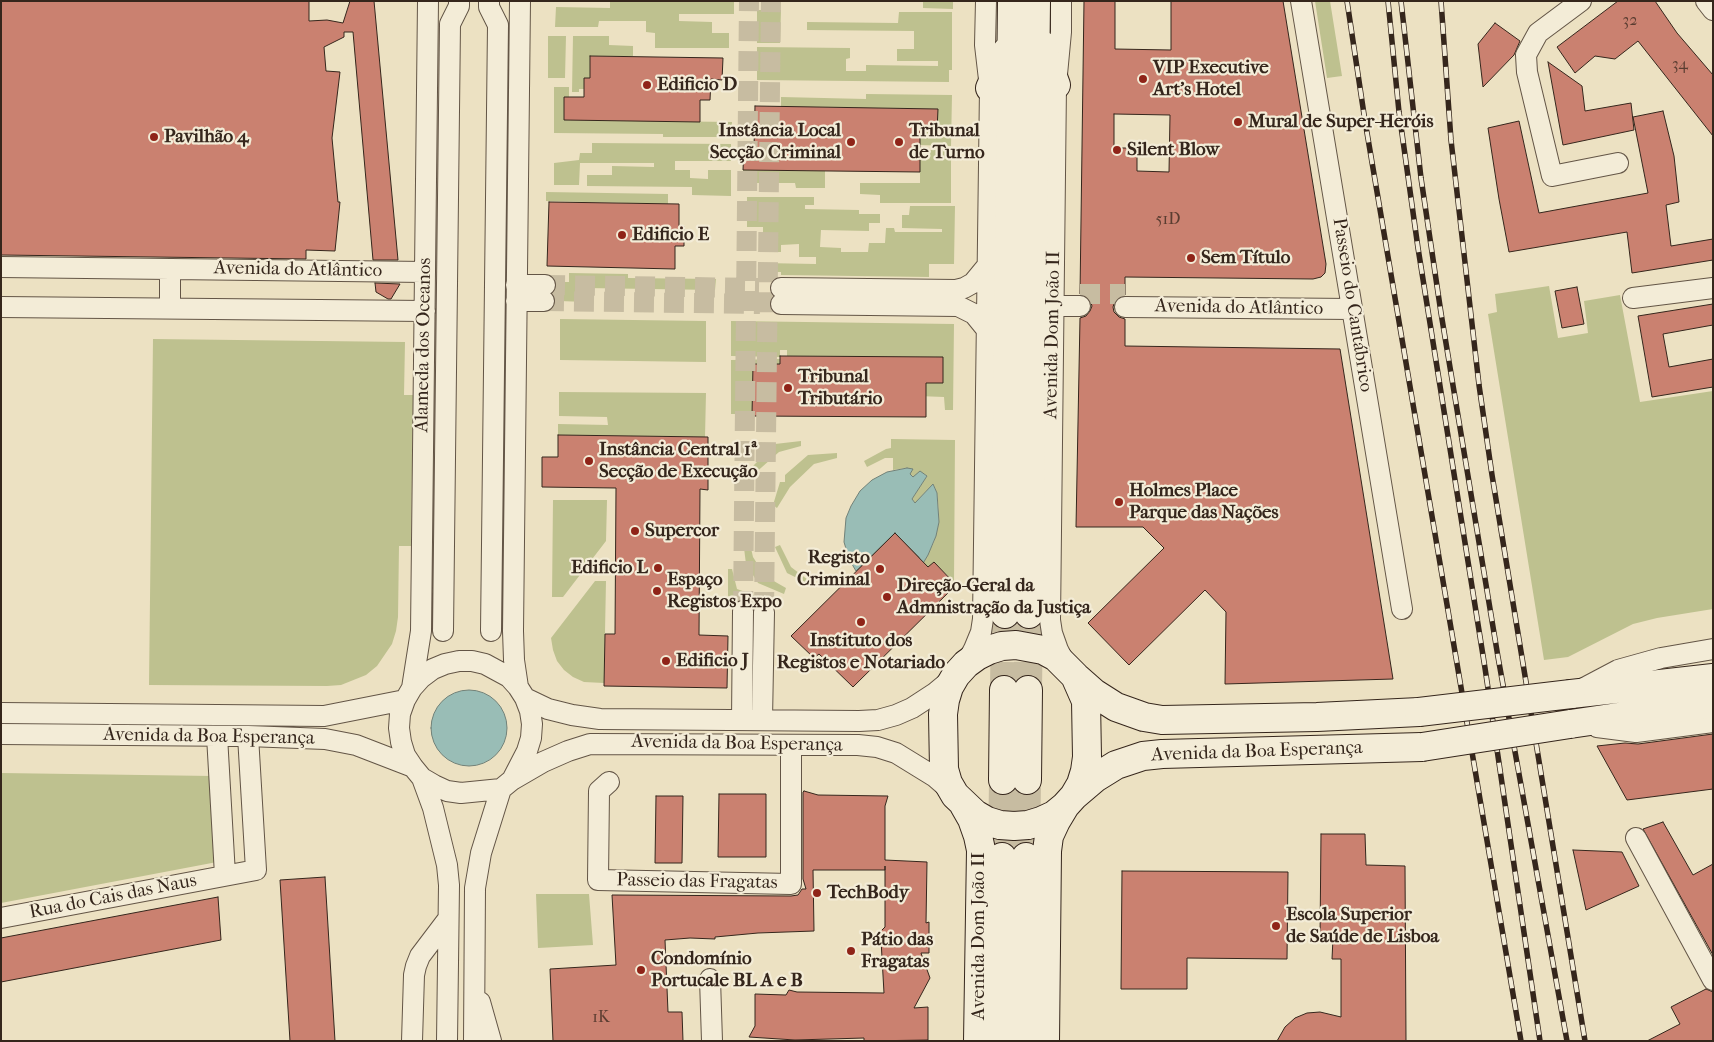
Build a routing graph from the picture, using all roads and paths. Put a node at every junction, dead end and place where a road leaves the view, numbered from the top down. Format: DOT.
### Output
graph roads {
  1 [pos="428,1"];
  2 [pos="459,1"];
  3 [pos="489,1"];
  4 [pos="520,1"];
  5 [pos="986,1"];
  6 [pos="1012,1"];
  7 [pos="1036,1"];
  8 [pos="1061,1"];
  9 [pos="1301,1"];
  10 [pos="1582,1"];
  11 [pos="1706,1"];
  12 [pos="1713,10"];
  13 [pos="1036,29"];
  14 [pos="1011,42"];
  15 [pos="1056,85"];
  16 [pos="990,88"];
  17 [pos="1618,163"];
  18 [pos="987,266"];
  19 [pos="1,267"];
  20 [pos="170,269"];
  21 [pos="425,272"];
  22 [pos="1713,288"];
  23 [pos="516,293"];
  24 [pos="544,293"];
  25 [pos="1633,298"];
  26 [pos="1053,300"];
  27 [pos="1080,300"];
  28 [pos="1125,300"];
  29 [pos="1351,302"];
  30 [pos="1,306"];
  31 [pos="170,308"];
  32 [pos="425,311"];
  33 [pos="987,330"];
  34 [pos="1402,609"];
  35 [pos="743,611"];
  36 [pos="764,612"];
  37 [pos="443,631"];
  38 [pos="491,631"];
  39 [pos="1713,649"];
  40 [pos="961,669"];
  41 [pos="1071,671"];
  42 [pos="1713,678"];
  43 [pos="1016,690"];
  44 [pos="522,692"];
  45 [pos="408,694"];
  46 [pos="1571,694"];
  47 [pos="1713,703"];
  48 [pos="1,712"];
  49 [pos="742,720"];
  50 [pos="762,720"];
  51 [pos="1713,722"];
  52 [pos="1570,724"];
  53 [pos="1,734"];
  54 [pos="216,736"];
  55 [pos="248,736"];
  56 [pos="791,745"];
  57 [pos="418,773"];
  58 [pos="1015,780"];
  59 [pos="609,782"];
  60 [pos="507,785"];
  61 [pos="960,800"];
  62 [pos="1069,801"];
  63 [pos="1636,838"];
  64 [pos="225,875"];
  65 [pos="1,918"];
  66 [pos="448,918"];
  67 [pos="710,979"];
  68 [pos="1713,980"];
  69 [pos="475,986"];
  70 [pos="412,1041"];
  71 [pos="447,1041"];
  72 [pos="474,1041"];
  73 [pos="491,1041"];
  74 [pos="712,1041"];
  75 [pos="978,1041"];
  76 [pos="999,1041"];
  77 [pos="1024,1041"];
  78 [pos="1045,1041"];
  1 -- 21 [label="street, Alameda dos Oceanos"];
  2 -- 37 [label="street, Alameda dos Oceanos"];
  3 -- 38 [label="street"];
  4 -- 23 [label="street"];
  5 -- 16 [label="street"];
  6 -- 14 [label="main road, Avenida Dom João II"];
  7 -- 13 [label="main road, Avenida Dom João II"];
  8 -- 15 [label="street, Avenida Dom João II"];
  9 -- 29 [label="street, Passeio do Cantábrico"];
  10 -- 17 [label="street"];
  11 -- 12 [label="street"];
  13 -- 14 [label="main road, Avenida Dom João II"];
  13 -- 15 [label="main road"];
  14 -- 16 [label="main road"];
  15 -- 26 [label="street, Avenida Dom João II"];
  16 -- 18 [label="street"];
  18 -- 33 [label="street"];
  18 -- 33 [label="street"];
  19 -- 20 [label="street, Avenida do Atlântico"];
  20 -- 21 [label="street, Avenida do Atlântico"];
  20 -- 31 [label="street"];
  21 -- 32 [label="street, Alameda dos Oceanos"];
  22 -- 25 [label="street"];
  23 -- 24 [label="street"];
  23 -- 44 [label="street"];
  26 -- 27 [label="street"];
  26 -- 41 [label="street, Avenida Dom João II"];
  28 -- 29 [label="street, Avenida do Atlântico"];
  29 -- 34 [label="street, Passeio do Cantábrico"];
  30 -- 31 [label="street, Avenida do Atlântico"];
  31 -- 32 [label="street, Avenida do Atlântico"];
  32 -- 45 [label="street, Alameda dos Oceanos"];
  33 -- 40 [label="street"];
  35 -- 49 [label="street"];
  36 -- 50 [label="street"];
  39 -- 46 [label="street"];
  40 -- 41 [label="main road"];
  40 -- 50 [label="street, Avenida da Boa Esperança"];
  40 -- 61 [label="main road"];
  41 -- 46 [label="main road, Avenida da Boa Esperança, bridge"];
  41 -- 62 [label="main road"];
  42 -- 46 [label="main road, Avenida da Boa Esperança"];
  43 -- 58 [label="main road"];
  44 -- 45 [label="street"];
  44 -- 49 [label="street, Avenida da Boa Esperança"];
  44 -- 60 [label="street"];
  45 -- 48 [label="street, Avenida da Boa Esperança"];
  45 -- 57 [label="street"];
  47 -- 52 [label="main road, Avenida da Boa Esperança"];
  49 -- 50 [label="street, Avenida da Boa Esperança"];
  51 -- 52 [label="street"];
  52 -- 62 [label="main road, Avenida da Boa Esperança, bridge"];
  53 -- 54 [label="street, Avenida da Boa Esperança"];
  54 -- 55 [label="street, Avenida da Boa Esperança"];
  54 -- 64 [label="street"];
  55 -- 57 [label="street, Avenida da Boa Esperança"];
  55 -- 64 [label="street, Rua do Cais das Naus"];
  56 -- 59 [label="street, Passeio das Fragatas"];
  56 -- 60 [label="street, Avenida da Boa Esperança"];
  56 -- 61 [label="street, Avenida da Boa Esperança"];
  57 -- 60 [label="street"];
  57 -- 66 [label="street"];
  60 -- 69 [label="street"];
  61 -- 62 [label="main road"];
  61 -- 75 [label="main road, Avenida Dom João II"];
  62 -- 78 [label="main road"];
  63 -- 68 [label="street"];
  64 -- 65 [label="street, Rua do Cais das Naus"];
  66 -- 70 [label="street"];
  66 -- 71 [label="street"];
  67 -- 74 [label="street"];
  69 -- 72 [label="street"];
  69 -- 73 [label="street"];
  76 -- 77 [label="main road, Avenida Dom João II"];
}
